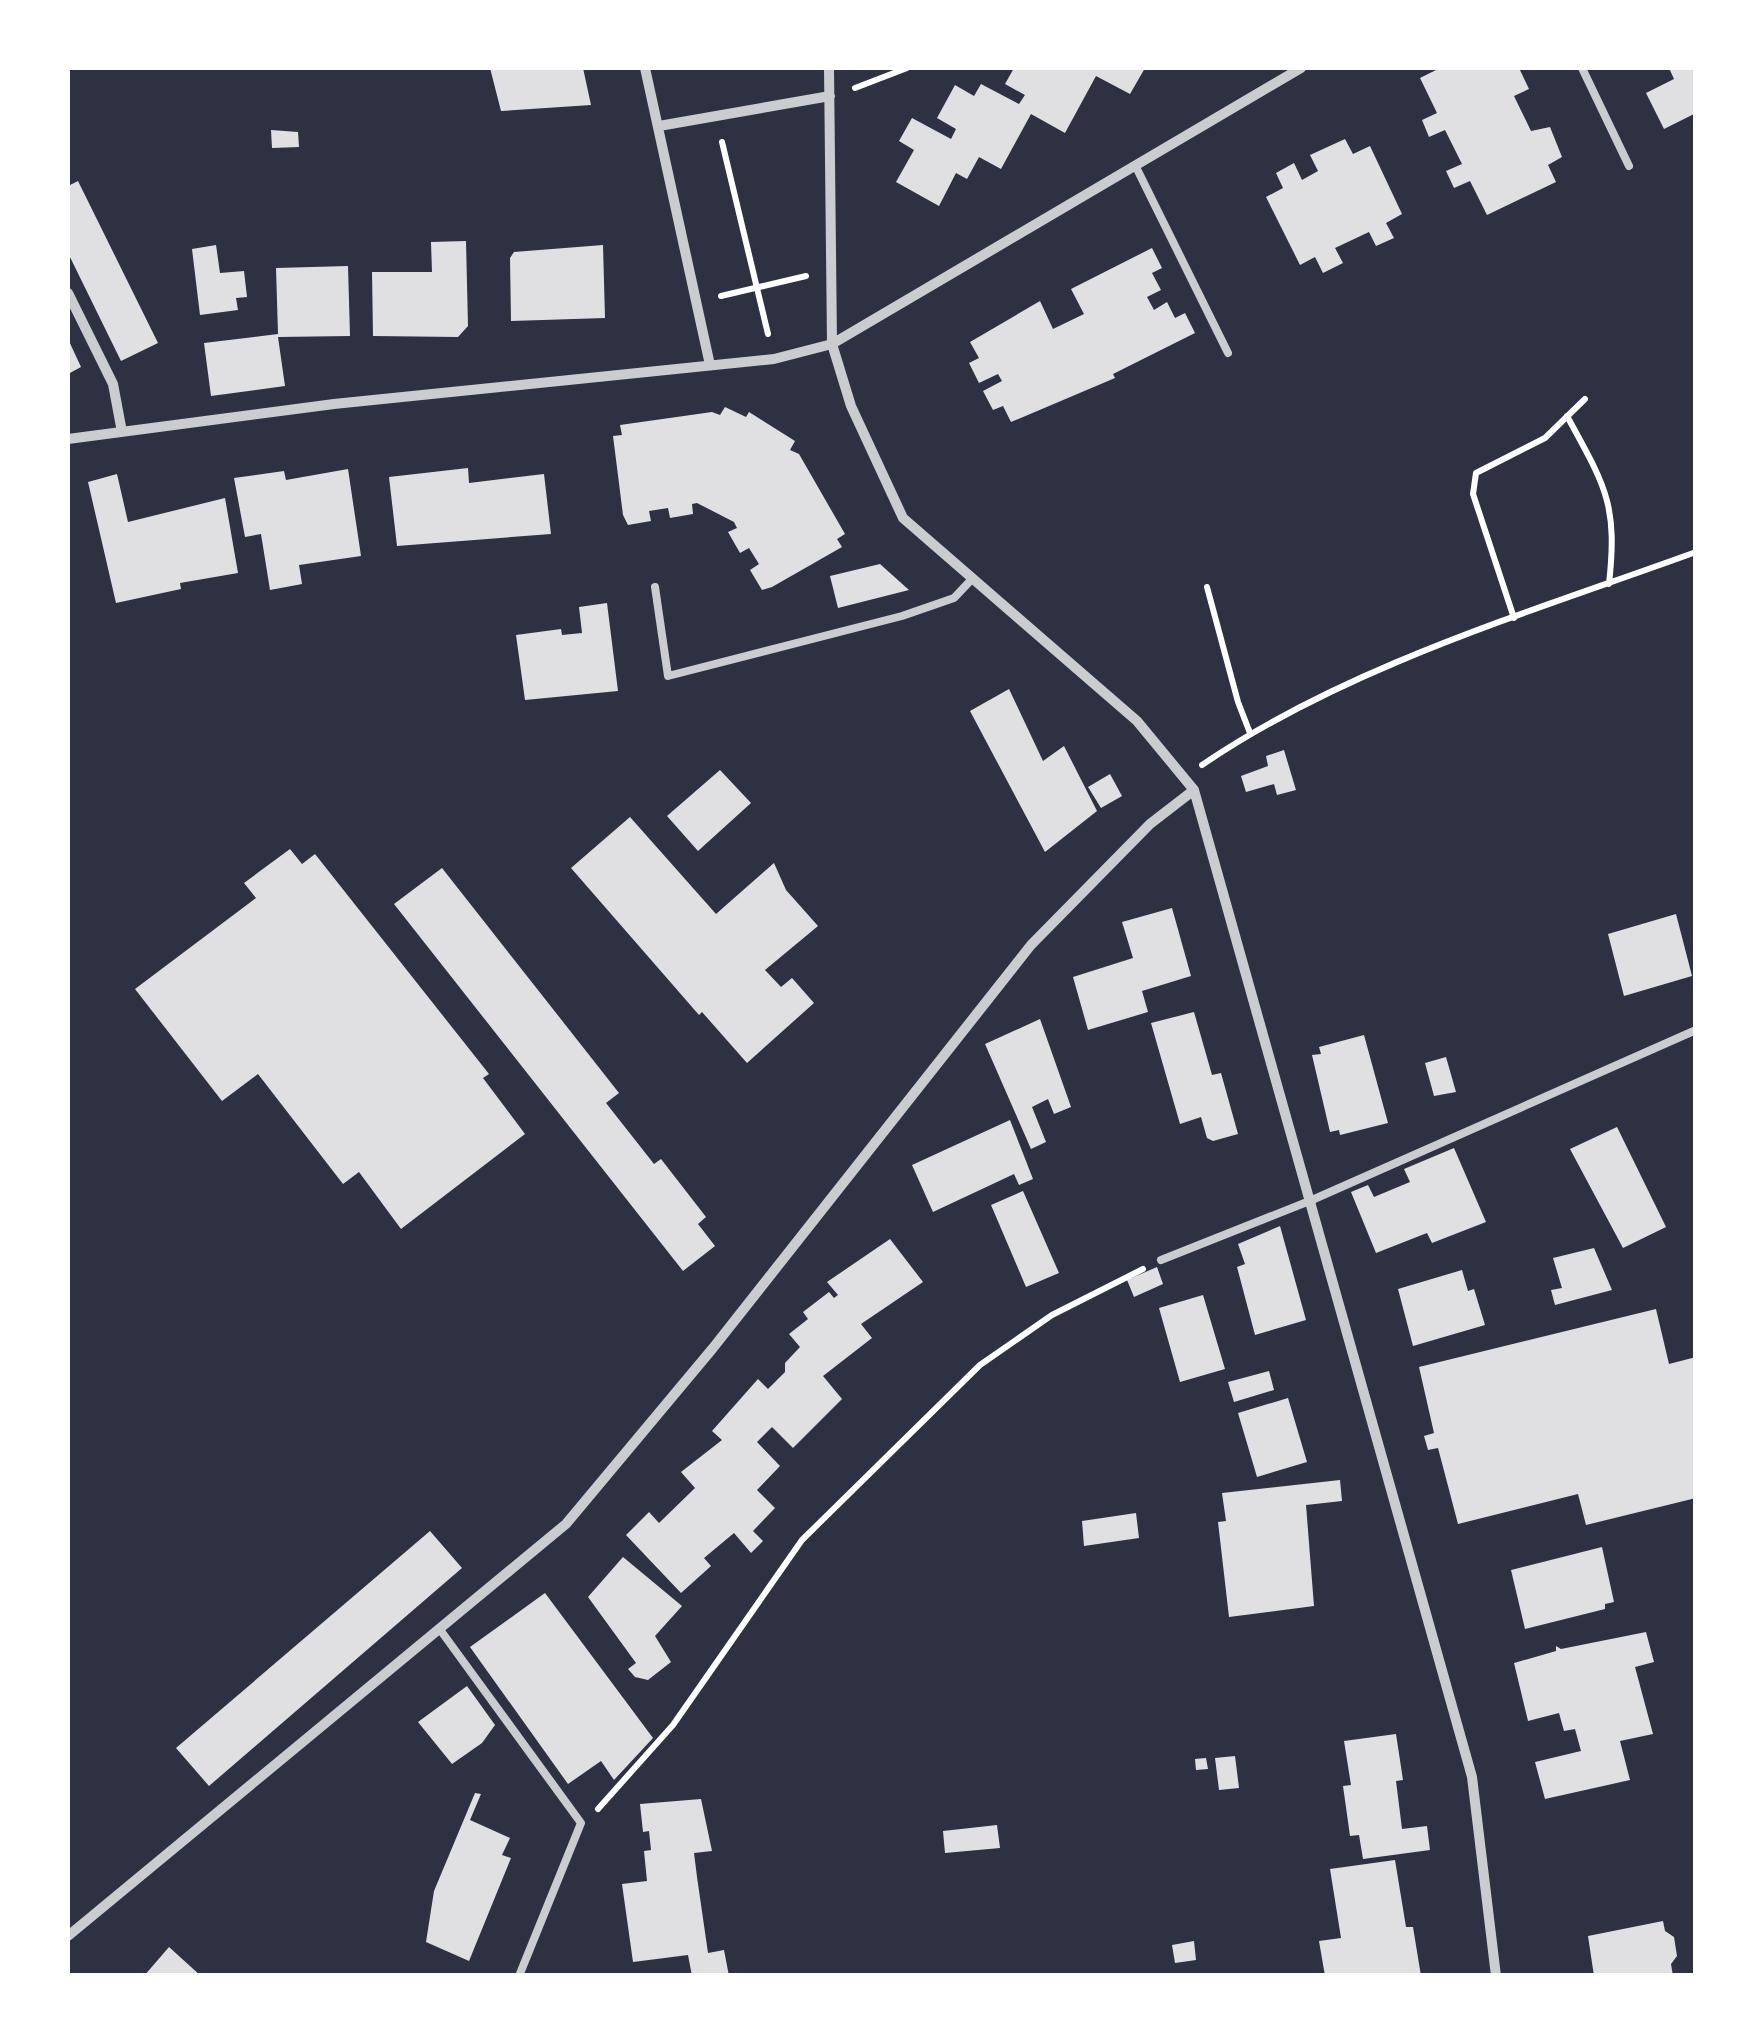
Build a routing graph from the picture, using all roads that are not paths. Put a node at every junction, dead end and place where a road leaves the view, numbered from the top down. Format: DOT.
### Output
graph roads {
  1 [pos="645,68"];
  2 [pos="829,68"];
  3 [pos="1301,68"];
  4 [pos="1582,68"];
  5 [pos="830,96"];
  6 [pos="659,126"];
  7 [pos="1135,166"];
  8 [pos="1629,166"];
  9 [pos="68,293"];
  10 [pos="832,344"];
  11 [pos="1228,353"];
  12 [pos="710,365"];
  13 [pos="122,432"];
  14 [pos="68,439"];
  15 [pos="972,579"];
  16 [pos="655,587"];
  17 [pos="1194,790"];
  18 [pos="1696,1030"];
  19 [pos="1312,1200"];
  20 [pos="1161,1260"];
  21 [pos="442,1632"];
  22 [pos="68,1936"];
  23 [pos="519,1976"];
  24 [pos="1496,1976"];
  1 -- 6 [label="street"];
  2 -- 5 [label="street"];
  3 -- 7 [label="street"];
  4 -- 8 [label="lane"];
  5 -- 6 [label="street"];
  5 -- 10 [label="street"];
  6 -- 12 [label="street"];
  7 -- 10 [label="street"];
  7 -- 11 [label="lane"];
  9 -- 13 [label="street"];
  10 -- 12 [label="street"];
  10 -- 15 [label="street"];
  12 -- 13 [label="street"];
  13 -- 14 [label="street"];
  15 -- 16 [label="lane"];
  15 -- 17 [label="street"];
  17 -- 19 [label="street"];
  17 -- 21 [label="street"];
  18 -- 19 [label="lane"];
  19 -- 20 [label="lane"];
  19 -- 24 [label="street"];
  21 -- 22 [label="street"];
  21 -- 23 [label="lane"];
}
